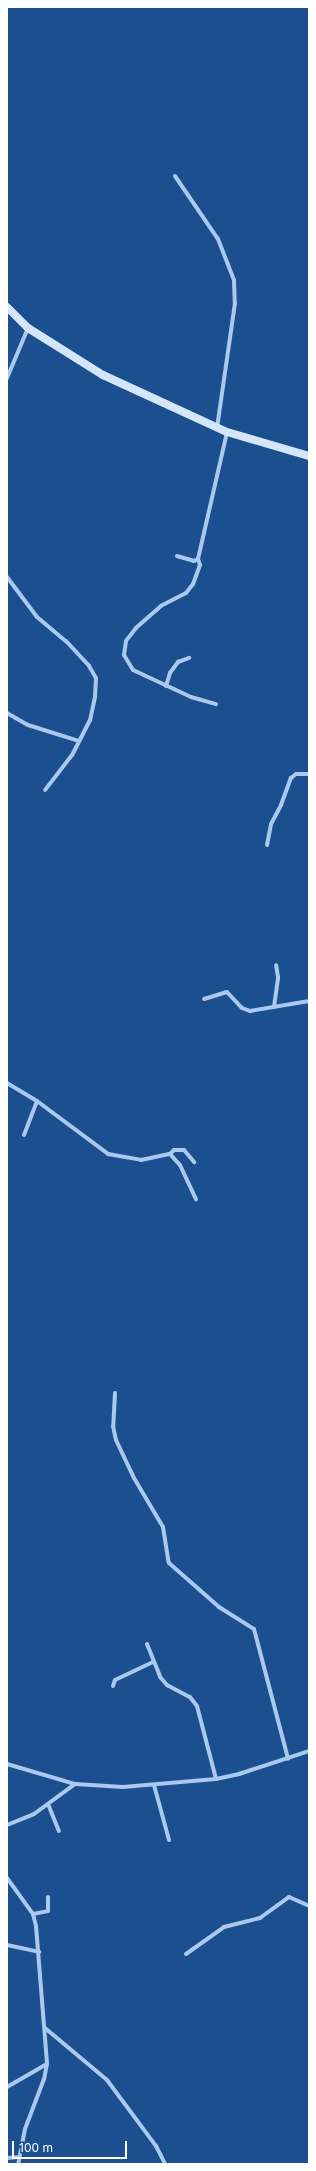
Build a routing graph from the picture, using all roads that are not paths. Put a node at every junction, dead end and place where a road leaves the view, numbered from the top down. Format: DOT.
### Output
graph roads {
  1 [pos="175,176"];
  2 [pos="7,307"];
  3 [pos="28,328"];
  4 [pos="7,378"];
  5 [pos="217,428"];
  6 [pos="227,432"];
  7 [pos="309,456"];
  8 [pos="178,556"];
  9 [pos="198,559"];
  10 [pos="7,577"];
  11 [pos="189,658"];
  12 [pos="166,686"];
  13 [pos="216,704"];
  14 [pos="7,713"];
  15 [pos="79,741"];
  16 [pos="309,774"];
  17 [pos="45,790"];
  18 [pos="267,845"];
  19 [pos="276,965"];
  20 [pos="204,999"];
  21 [pos="309,1001"];
  22 [pos="274,1007"];
  23 [pos="7,1083"];
  24 [pos="37,1101"];
  25 [pos="24,1135"];
  26 [pos="170,1154"];
  27 [pos="194,1162"];
  28 [pos="196,1200"];
  29 [pos="116,1393"];
  30 [pos="147,1644"];
  31 [pos="153,1662"];
  32 [pos="113,1686"];
  33 [pos="309,1751"];
  34 [pos="288,1759"];
  35 [pos="7,1764"];
  36 [pos="216,1779"];
  37 [pos="75,1784"];
  38 [pos="154,1786"];
  39 [pos="48,1804"];
  40 [pos="7,1825"];
  41 [pos="58,1831"];
  42 [pos="169,1840"];
  43 [pos="7,1878"];
  44 [pos="48,1897"];
  45 [pos="309,1906"];
  46 [pos="33,1914"];
  47 [pos="7,1945"];
  48 [pos="39,1952"];
  49 [pos="186,1954"];
  50 [pos="45,2028"];
  51 [pos="47,2064"];
  52 [pos="7,2087"];
  53 [pos="19,2157"];
  54 [pos="7,2158"];
  55 [pos="18,2164"];
  56 [pos="165,2164"];
  1 -- 5 [label="street"];
  2 -- 3 [label="main road"];
  3 -- 4 [label="street"];
  3 -- 5 [label="main road"];
  5 -- 6 [label="main road"];
  6 -- 7 [label="main road"];
  6 -- 9 [label="street"];
  8 -- 9 [label="street"];
  9 -- 12 [label="street"];
  10 -- 15 [label="street"];
  11 -- 12 [label="street"];
  12 -- 13 [label="street"];
  14 -- 15 [label="street"];
  15 -- 17 [label="street"];
  16 -- 18 [label="street"];
  19 -- 22 [label="street"];
  20 -- 22 [label="street"];
  21 -- 22 [label="street"];
  23 -- 24 [label="street"];
  24 -- 25 [label="street"];
  24 -- 26 [label="street"];
  26 -- 27 [label="street"];
  26 -- 28 [label="street"];
  29 -- 34 [label="street"];
  30 -- 31 [label="street"];
  31 -- 32 [label="street"];
  31 -- 36 [label="street"];
  33 -- 34 [label="street"];
  34 -- 36 [label="street"];
  35 -- 37 [label="street"];
  36 -- 38 [label="street"];
  37 -- 38 [label="street"];
  37 -- 39 [label="street"];
  38 -- 42 [label="street"];
  39 -- 40 [label="street"];
  39 -- 41 [label="street"];
  43 -- 46 [label="street"];
  44 -- 46 [label="street"];
  45 -- 49 [label="street"];
  46 -- 48 [label="street"];
  47 -- 48 [label="street"];
  48 -- 50 [label="street"];
  50 -- 51 [label="street"];
  50 -- 56 [label="street"];
  51 -- 52 [label="street"];
  51 -- 53 [label="street"];
  53 -- 54 [label="street"];
  53 -- 55 [label="street"];
}
